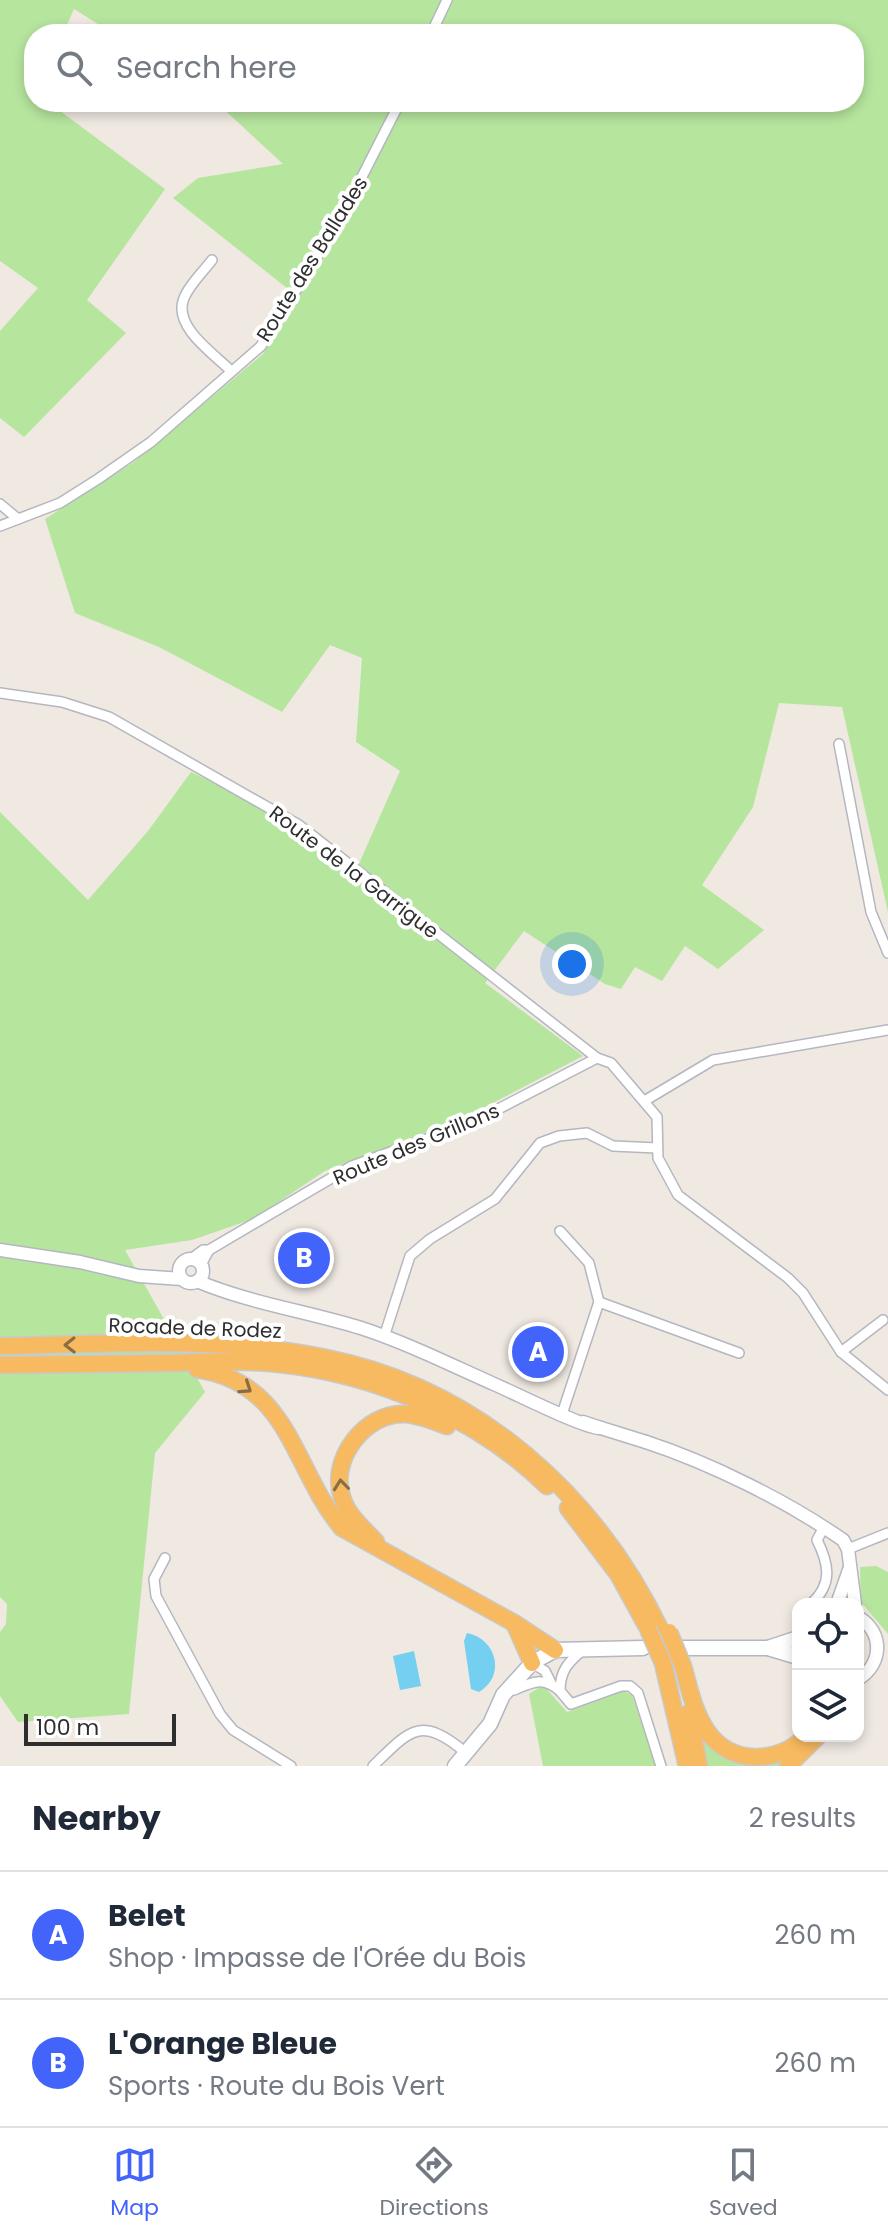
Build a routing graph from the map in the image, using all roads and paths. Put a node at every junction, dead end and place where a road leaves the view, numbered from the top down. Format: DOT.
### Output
graph roads {
  1 [pos="447,0"];
  2 [pos="436,24"];
  3 [pos="395,112"];
  4 [pos="212,260"];
  5 [pos="230,370"];
  6 [pos="0,504"];
  7 [pos="18,519"];
  8 [pos="0,526"];
  9 [pos="0,693"];
  10 [pos="839,744"];
  11 [pos="888,953"];
  12 [pos="888,1030"];
  13 [pos="597,1058"];
  14 [pos="646,1100"];
  15 [pos="657,1148"];
  16 [pos="560,1231"];
  17 [pos="0,1250"];
  18 [pos="195,1268"];
  19 [pos="162,1275"];
  20 [pos="599,1302"];
  21 [pos="883,1320"];
  22 [pos="384,1337"];
  23 [pos="0,1346"];
  24 [pos="841,1352"];
  25 [pos="739,1353"];
  26 [pos="72,1364"];
  27 [pos="0,1365"];
  28 [pos="888,1390"];
  29 [pos="562,1414"];
  30 [pos="824,1527"];
  31 [pos="888,1533"];
  32 [pos="382,1549"];
  33 [pos="848,1549"];
  34 [pos="165,1558"];
  35 [pos="828,1564"];
  36 [pos="850,1566"];
  37 [pos="618,1574"];
  38 [pos="818,1598"];
  39 [pos="839,1598"];
  40 [pos="854,1598"];
  41 [pos="864,1621"];
  42 [pos="514,1623"];
  43 [pos="660,1631"];
  44 [pos="874,1632"];
  45 [pos="888,1638"];
  46 [pos="792,1640"];
  47 [pos="643,1648"];
  48 [pos="683,1648"];
  49 [pos="768,1648"];
  50 [pos="583,1649"];
  51 [pos="555,1650"];
  52 [pos="792,1655"];
  53 [pos="888,1655"];
  54 [pos="532,1663"];
  55 [pos="874,1663"];
  56 [pos="673,1665"];
  57 [pos="864,1673"];
  58 [pos="551,1683"];
  59 [pos="512,1690"];
  60 [pos="560,1691"];
  61 [pos="798,1742"];
  62 [pos="812,1742"];
  63 [pos="465,1752"];
  64 [pos="291,1766"];
  65 [pos="373,1766"];
  66 [pos="455,1766"];
  67 [pos="661,1766"];
  68 [pos="687,1766"];
  69 [pos="699,1766"];
  70 [pos="788,1766"];
  1 -- 2 [label="street"];
  3 -- 5 [label="street, Route des Ballades"];
  4 -- 5 [label="street"];
  5 -- 7 [label="street, Route des Ballades"];
  6 -- 7 [label="street"];
  7 -- 8 [label="street, Route des Ballades"];
  9 -- 13 [label="street, Route de la Garrigue"];
  10 -- 11 [label="street"];
  12 -- 14 [label="street"];
  13 -- 14 [label="street"];
  13 -- 18 [label="street, Route des Grillons"];
  14 -- 15 [label="street"];
  15 -- 22 [label="street"];
  15 -- 24 [label="street"];
  16 -- 20 [label="street"];
  17 -- 19 [label="street"];
  18 -- 19 [label="street"];
  18 -- 19 [label="street"];
  18 -- 22 [label="street"];
  20 -- 25 [label="street"];
  20 -- 29 [label="street"];
  21 -- 24 [label="street"];
  22 -- 29 [label="street"];
  43 -- 23 [label="highway, Rocade de Rodez, one-way"];
  24 -- 28 [label="street"];
  26 -- 27 [label="highway, Rocade de Rodez"];
  26 -- 32 [label="highway, one-way"];
  26 -- 37 [label="highway, Rocade de Rodez"];
  29 -- 30 [label="street"];
  30 -- 33 [label="street"];
  30 -- 35 [label="street"];
  31 -- 33 [label="street"];
  32 -- 37 [label="highway, one-way"];
  32 -- 42 [label="highway"];
  33 -- 36 [label="street"];
  34 -- 64 [label="street"];
  35 -- 36 [label="street"];
  35 -- 38 [label="street"];
  36 -- 39 [label="street"];
  36 -- 40 [label="street"];
  37 -- 43 [label="highway, Rocade de Rodez"];
  41 -- 44 [label="street"];
  42 -- 51 [label="highway"];
  42 -- 54 [label="highway"];
  43 -- 56 [label="highway, Rocade de Rodez, bridge"];
  44 -- 45 [label="street"];
  44 -- 55 [label="street"];
  46 -- 49 [label="main road"];
  47 -- 50 [label="main road"];
  48 -- 49 [label="main road"];
  49 -- 52 [label="main road"];
  50 -- 51 [label="main road"];
  50 -- 60 [label="street"];
  51 -- 54 [label="main road"];
  53 -- 55 [label="street"];
  54 -- 58 [label="street"];
  54 -- 59 [label="main road"];
  55 -- 57 [label="street"];
  56 -- 61 [label="highway"];
  56 -- 68 [label="highway, Rocade de Rodez"];
  56 -- 69 [label="highway, Rocade de Rodez"];
  58 -- 59 [label="street"];
  58 -- 60 [label="street"];
  59 -- 63 [label="main road"];
  60 -- 67 [label="street"];
  62 -- 70 [label="highway"];
  63 -- 65 [label="street"];
  63 -- 66 [label="main road"];
}
